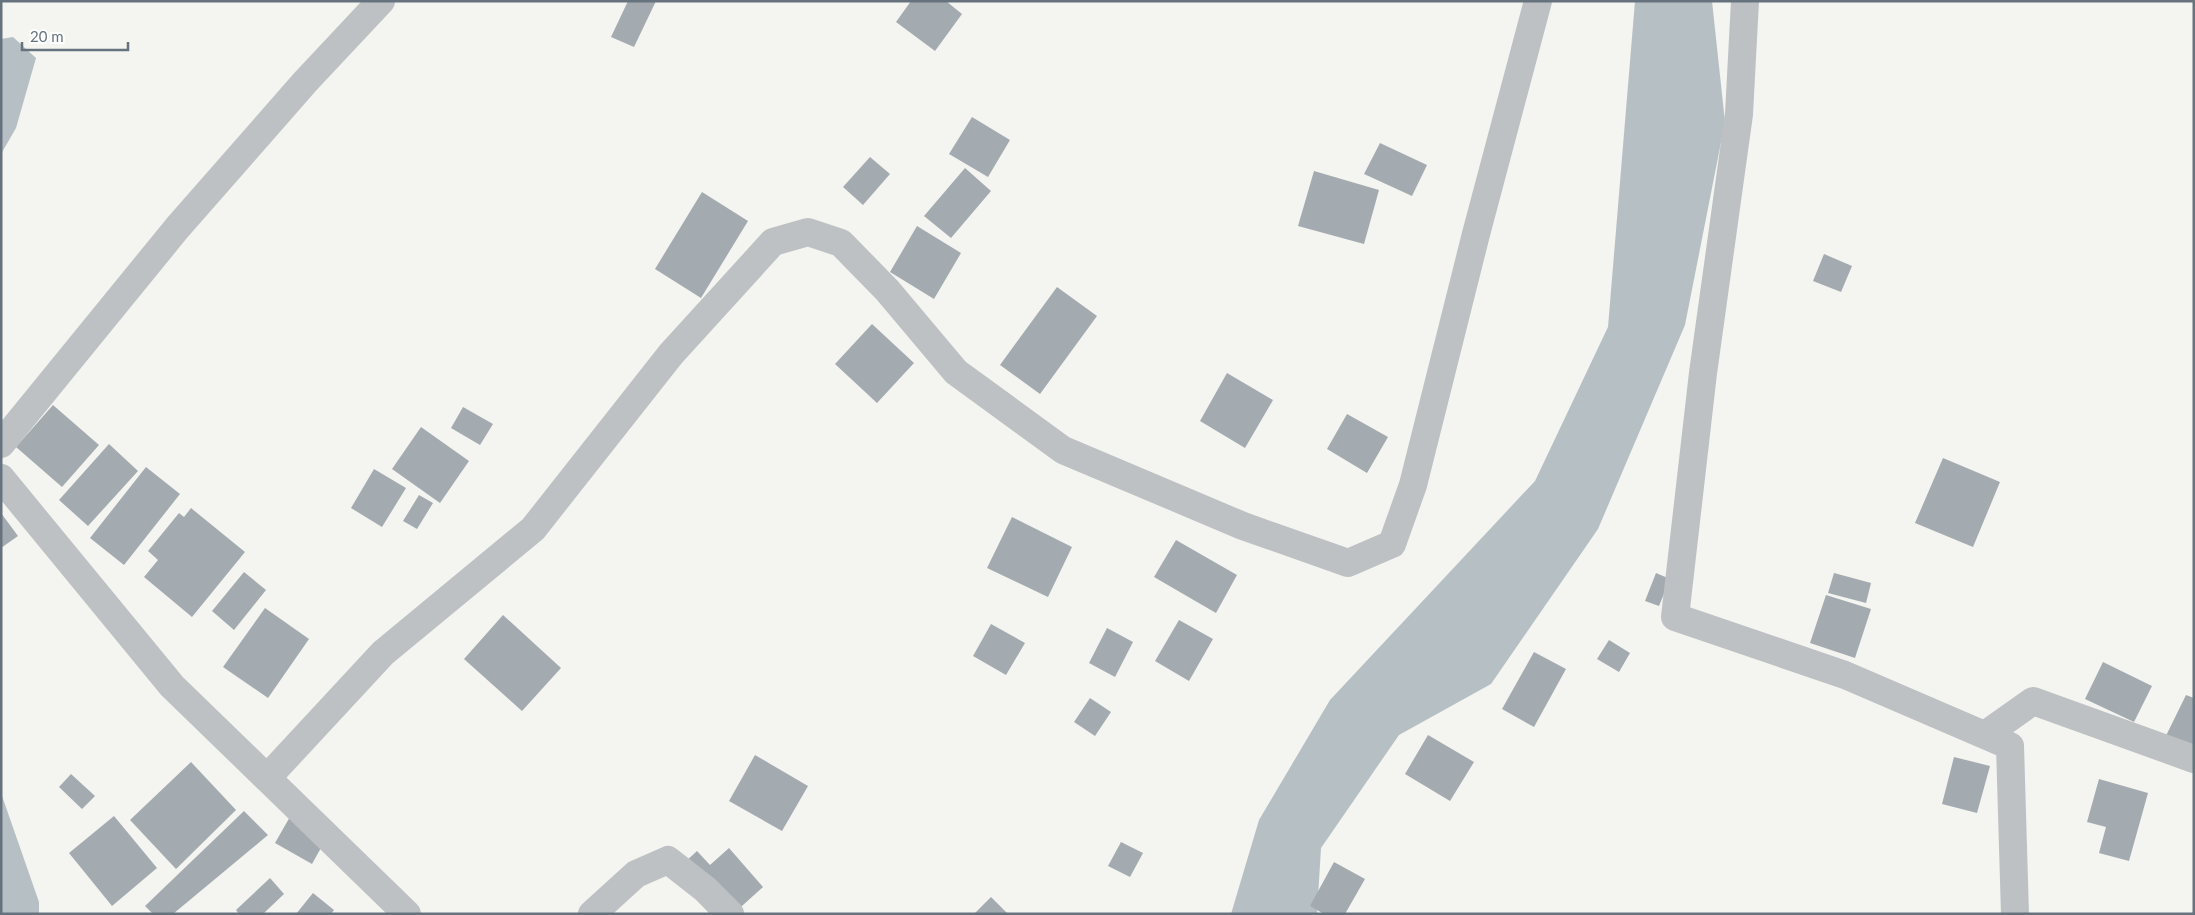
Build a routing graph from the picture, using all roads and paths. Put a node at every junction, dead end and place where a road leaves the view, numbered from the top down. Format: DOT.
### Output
graph roads {
  1 [pos="381,1"];
  2 [pos="1538,1"];
  3 [pos="1745,1"];
  4 [pos="1,444"];
  5 [pos="1,478"];
  6 [pos="1985,735"];
  7 [pos="2194,759"];
  8 [pos="267,778"];
  9 [pos="407,914"];
  10 [pos="592,914"];
  11 [pos="730,914"];
  12 [pos="2015,914"];
  1 -- 4 [label="street"];
  2 -- 8 [label="street"];
  3 -- 6 [label="street"];
  5 -- 8 [label="street"];
  6 -- 7 [label="street"];
  6 -- 12 [label="street"];
  8 -- 9 [label="street"];
  10 -- 11 [label="street"];
}
